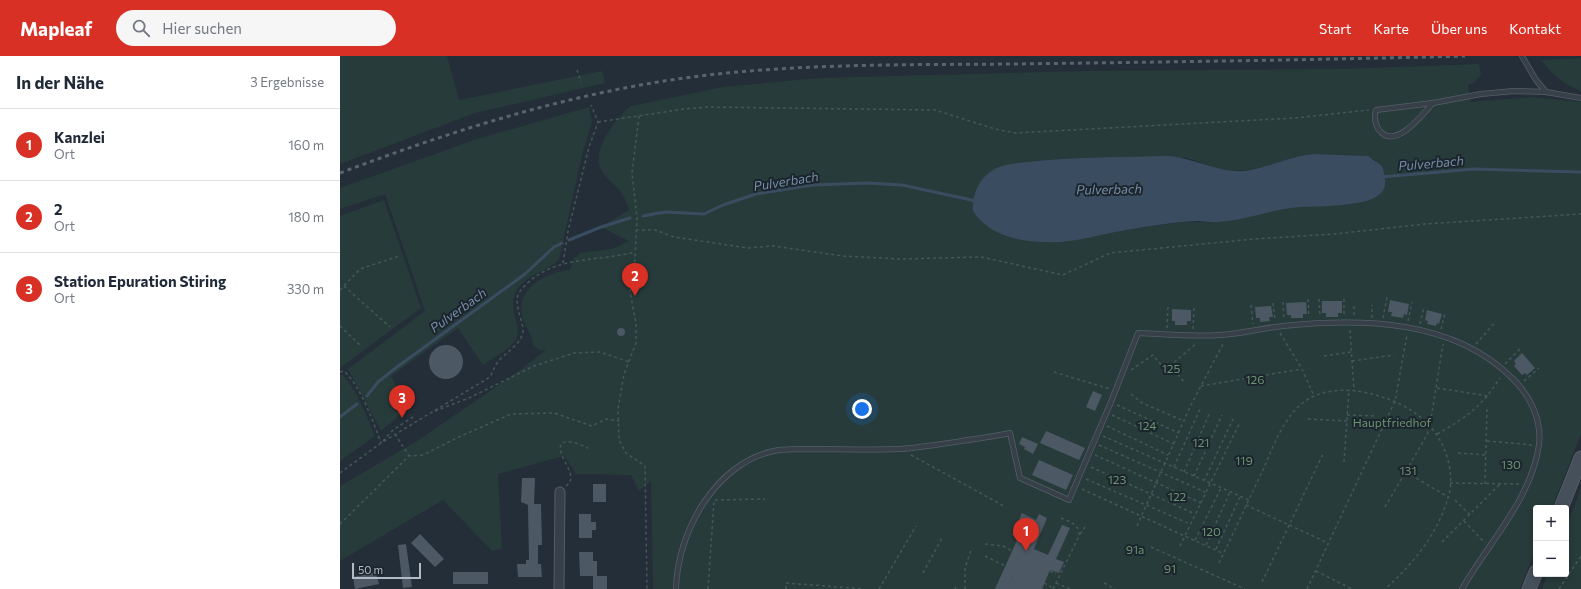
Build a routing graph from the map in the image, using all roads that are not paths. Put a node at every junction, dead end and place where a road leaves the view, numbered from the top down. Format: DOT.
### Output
graph roads {
  1 [pos="1522,56"];
  2 [pos="1546,92"];
  3 [pos="1581,98"];
  4 [pos="1433,103"];
  5 [pos="1581,458"];
  6 [pos="560,492"];
  7 [pos="1562,505"];
  8 [pos="1534,577"];
  9 [pos="559,589"];
  10 [pos="676,589"];
  11 [pos="1462,589"];
  12 [pos="1529,589"];
  1 -- 2 [label="lane"];
  2 -- 3 [label="lane"];
  2 -- 4 [label="lane"];
  4 -- 4 [label="lane"];
  5 -- 7 [label="main road"];
  6 -- 9 [label="street"];
  8 -- 12 [label="main road"];
  10 -- 11 [label="lane"];
}
